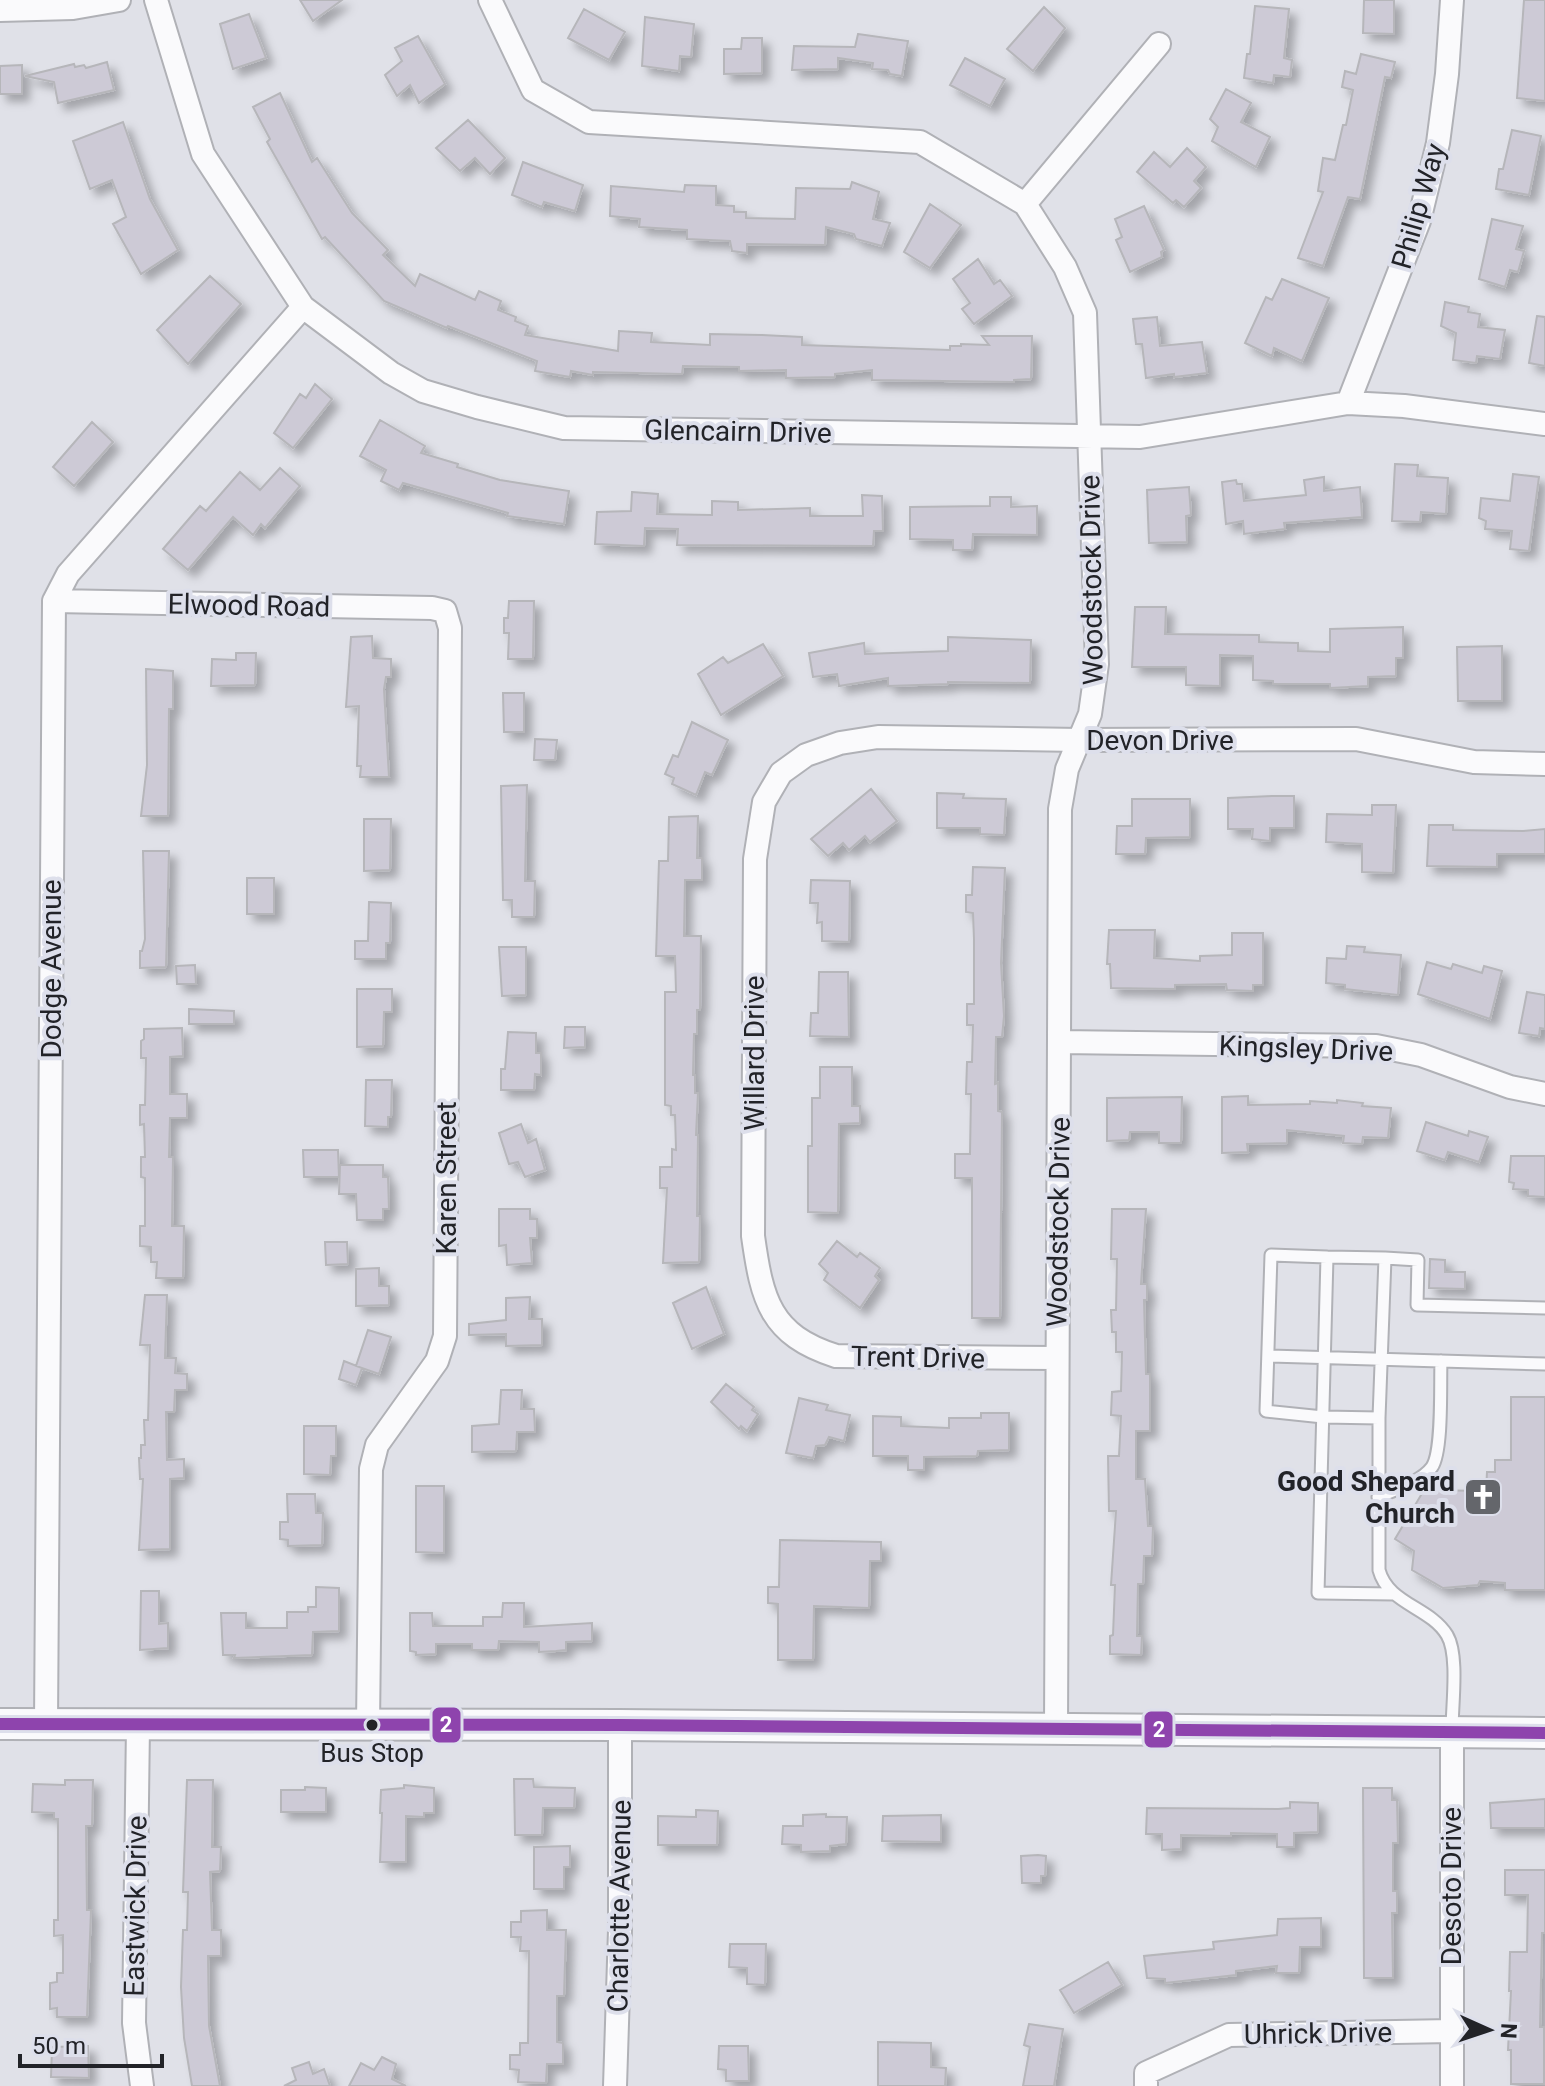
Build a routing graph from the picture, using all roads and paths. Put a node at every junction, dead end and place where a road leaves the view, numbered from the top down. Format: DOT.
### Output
graph roads {
  1 [pos="119,0"];
  2 [pos="156,0"];
  3 [pos="490,0"];
  4 [pos="1452,0"];
  5 [pos="0,10"];
  6 [pos="1159,44"];
  7 [pos="1025,204"];
  8 [pos="303,307"];
  9 [pos="1348,403"];
  10 [pos="1545,424"];
  11 [pos="1089,438"];
  12 [pos="54,601"];
  13 [pos="445,611"];
  14 [pos="1080,740"];
  15 [pos="1545,764"];
  16 [pos="781,773"];
  17 [pos="1060,1042"];
  18 [pos="1545,1094"];
  19 [pos="1327,1257"];
  20 [pos="1385,1258"];
  21 [pos="1545,1308"];
  22 [pos="787,1330"];
  23 [pos="1268,1356"];
  24 [pos="1056,1358"];
  25 [pos="1325,1358"];
  26 [pos="1382,1360"];
  27 [pos="1441,1361"];
  28 [pos="1545,1364"];
  29 [pos="1323,1417"];
  30 [pos="1379,1418"];
  31 [pos="1378,1497"];
  32 [pos="1394,1594"];
  33 [pos="46,1723"];
  34 [pos="0,1724"];
  35 [pos="138,1725"];
  36 [pos="368,1725"];
  37 [pos="620,1725"];
  38 [pos="1056,1728"];
  39 [pos="1545,1733"];
  40 [pos="1452,1734"];
  41 [pos="1451,2031"];
  42 [pos="1146,2080"];
  43 [pos="142,2086"];
  44 [pos="615,2086"];
  45 [pos="1452,2086"];
  1 -- 5 [label="street"];
  2 -- 8 [label="street, Glencairn Drive"];
  3 -- 7 [label="street, Woodstock Drive"];
  4 -- 9 [label="street, Philip Way"];
  6 -- 7 [label="street"];
  7 -- 11 [label="street, Woodstock Drive"];
  8 -- 11 [label="street, Glencairn Drive"];
  8 -- 12 [label="street"];
  9 -- 10 [label="street, Glencairn Drive"];
  9 -- 11 [label="street, Glencairn Drive"];
  11 -- 14 [label="street, Woodstock Drive"];
  12 -- 13 [label="street, Elwood Road"];
  12 -- 33 [label="street, Dodge Avenue"];
  13 -- 36 [label="street, Karen Street"];
  14 -- 15 [label="street, Devon Drive"];
  14 -- 16 [label="street, Devon Drive"];
  14 -- 17 [label="street, Woodstock Drive"];
  16 -- 22 [label="street, Willard Drive"];
  17 -- 18 [label="street, Kingsley Drive"];
  17 -- 24 [label="street, Woodstock Drive"];
  19 -- 20 [label="lane"];
  19 -- 23 [label="lane"];
  19 -- 25 [label="lane"];
  20 -- 21 [label="lane"];
  20 -- 26 [label="lane"];
  22 -- 24 [label="street, Trent Drive"];
  23 -- 25 [label="lane"];
  23 -- 29 [label="lane"];
  24 -- 38 [label="street, Woodstock Drive"];
  25 -- 26 [label="lane"];
  25 -- 29 [label="lane"];
  26 -- 27 [label="lane"];
  26 -- 30 [label="lane"];
  27 -- 28 [label="lane"];
  27 -- 31 [label="lane"];
  29 -- 30 [label="lane"];
  29 -- 32 [label="lane"];
  30 -- 31 [label="lane"];
  31 -- 32 [label="lane"];
  32 -- 40 [label="lane"];
  33 -- 34 [label="main road"];
  33 -- 35 [label="main road"];
  35 -- 36 [label="main road"];
  35 -- 43 [label="street, Eastwick Drive"];
  36 -- 37 [label="main road"];
  37 -- 38 [label="main road"];
  37 -- 44 [label="street, Charlotte Avenue"];
  38 -- 40 [label="main road"];
  39 -- 40 [label="main road"];
  40 -- 41 [label="street, Desoto Drive"];
  41 -- 42 [label="street, Uhrick Drive"];
  41 -- 45 [label="street, Desoto Drive"];
}
